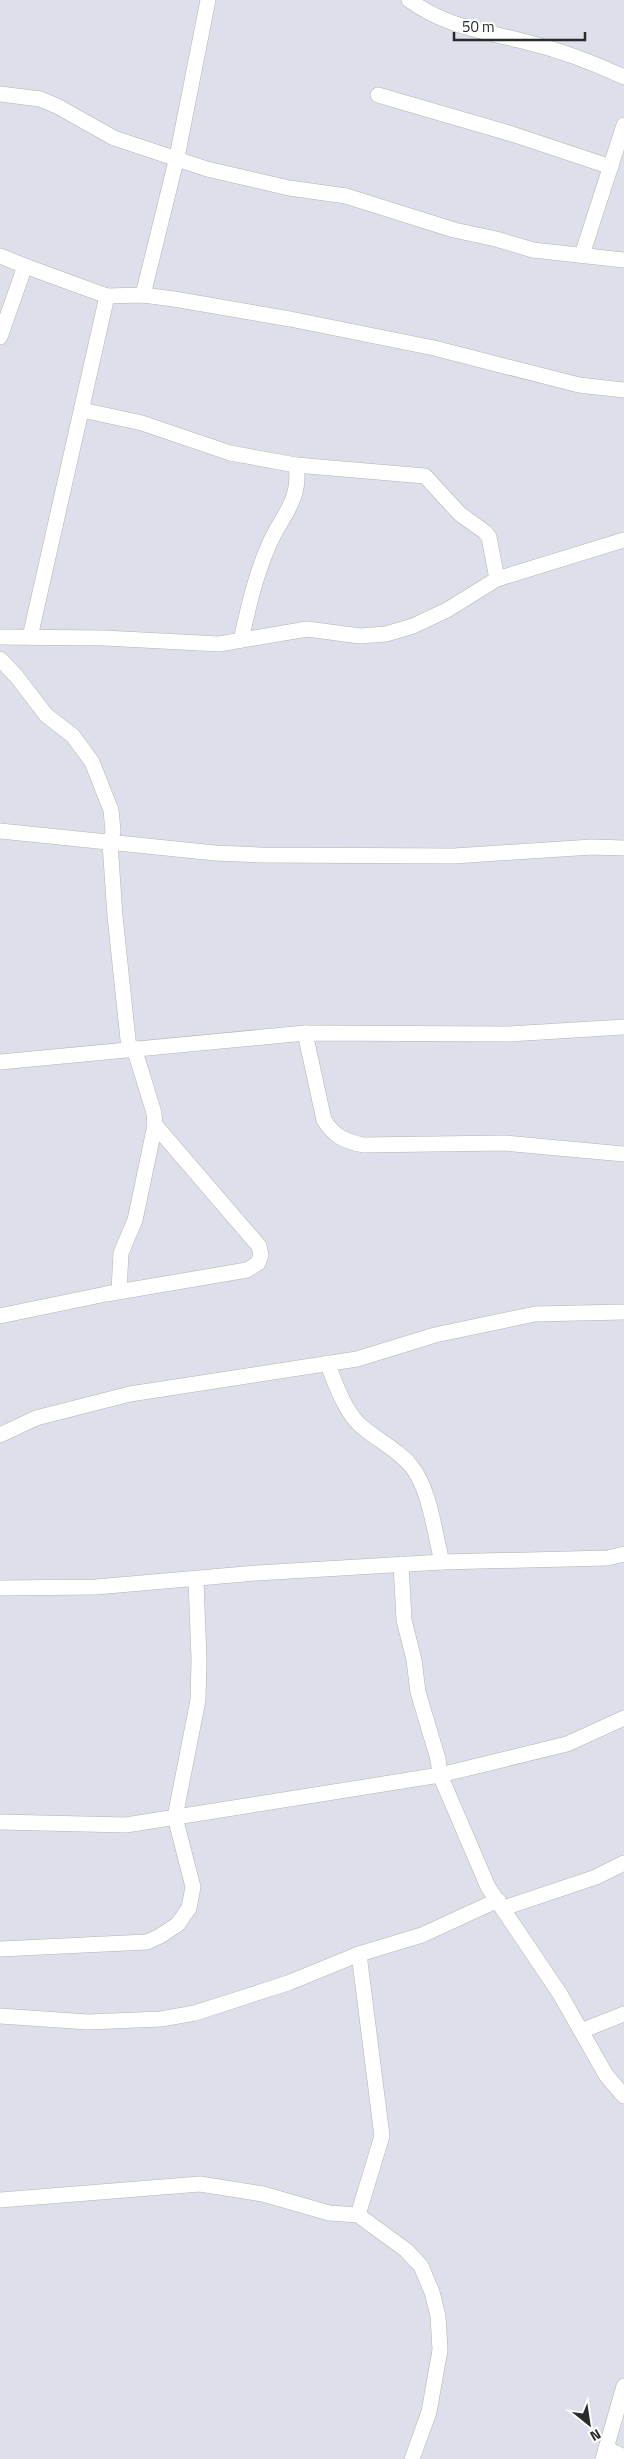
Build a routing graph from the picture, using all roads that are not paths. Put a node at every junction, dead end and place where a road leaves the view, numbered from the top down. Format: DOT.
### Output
graph roads {
  1 [pos="208,0"];
  2 [pos="409,0"];
  3 [pos="624,77"];
  4 [pos="0,94"];
  5 [pos="378,95"];
  6 [pos="624,125"];
  7 [pos="177,157"];
  8 [pos="611,168"];
  9 [pos="582,255"];
  10 [pos="0,256"];
  11 [pos="624,260"];
  12 [pos="25,266"];
  13 [pos="143,295"];
  14 [pos="107,296"];
  15 [pos="0,337"];
  16 [pos="624,390"];
  17 [pos="82,410"];
  18 [pos="296,465"];
  19 [pos="624,540"];
  20 [pos="497,579"];
  21 [pos="0,637"];
  22 [pos="30,637"];
  23 [pos="241,640"];
  24 [pos="0,659"];
  25 [pos="0,831"];
  26 [pos="110,843"];
  27 [pos="624,848"];
  28 [pos="624,1026"];
  29 [pos="305,1033"];
  30 [pos="131,1048"];
  31 [pos="0,1062"];
  32 [pos="155,1126"];
  33 [pos="624,1154"];
  34 [pos="119,1292"];
  35 [pos="624,1312"];
  36 [pos="0,1316"];
  37 [pos="327,1363"];
  38 [pos="0,1435"];
  39 [pos="624,1554"];
  40 [pos="442,1562"];
  41 [pos="401,1564"];
  42 [pos="196,1579"];
  43 [pos="0,1588"];
  44 [pos="624,1718"];
  45 [pos="440,1775"];
  46 [pos="175,1817"];
  47 [pos="0,1822"];
  48 [pos="624,1864"];
  49 [pos="501,1904"];
  50 [pos="0,1949"];
  51 [pos="359,1954"];
  52 [pos="624,2014"];
  53 [pos="0,2016"];
  54 [pos="581,2031"];
  55 [pos="624,2096"];
  56 [pos="0,2200"];
  57 [pos="358,2215"];
  58 [pos="624,2386"];
  59 [pos="604,2454"];
  60 [pos="624,2457"];
  61 [pos="412,2459"];
  1 -- 7 [label="street"];
  2 -- 3 [label="street"];
  4 -- 7 [label="street"];
  5 -- 8 [label="street"];
  6 -- 8 [label="street"];
  7 -- 9 [label="street"];
  7 -- 13 [label="street"];
  8 -- 9 [label="street"];
  9 -- 11 [label="street"];
  10 -- 12 [label="street"];
  12 -- 14 [label="street"];
  12 -- 15 [label="street"];
  13 -- 14 [label="street"];
  13 -- 16 [label="street"];
  14 -- 17 [label="street"];
  17 -- 18 [label="street"];
  17 -- 22 [label="street"];
  18 -- 20 [label="street"];
  18 -- 23 [label="street"];
  19 -- 20 [label="street"];
  20 -- 23 [label="street"];
  21 -- 22 [label="street"];
  22 -- 23 [label="street"];
  24 -- 26 [label="street"];
  25 -- 26 [label="street"];
  26 -- 27 [label="street"];
  26 -- 30 [label="street"];
  28 -- 29 [label="street"];
  29 -- 30 [label="street"];
  29 -- 33 [label="street"];
  30 -- 31 [label="street"];
  30 -- 32 [label="street"];
  32 -- 34 [label="street"];
  32 -- 34 [label="street"];
  34 -- 36 [label="street"];
  35 -- 37 [label="street"];
  37 -- 38 [label="street"];
  37 -- 40 [label="street"];
  39 -- 40 [label="street"];
  40 -- 41 [label="street"];
  41 -- 42 [label="street"];
  41 -- 45 [label="street"];
  42 -- 43 [label="street"];
  42 -- 46 [label="street"];
  44 -- 45 [label="street"];
  45 -- 46 [label="street"];
  45 -- 49 [label="street"];
  46 -- 47 [label="street"];
  46 -- 50 [label="street"];
  48 -- 49 [label="street"];
  49 -- 51 [label="street"];
  49 -- 54 [label="street"];
  51 -- 53 [label="street"];
  51 -- 57 [label="street"];
  52 -- 54 [label="street"];
  54 -- 55 [label="street"];
  56 -- 57 [label="street"];
  57 -- 61 [label="street"];
  58 -- 59 [label="street"];
  59 -- 60 [label="street"];
}
